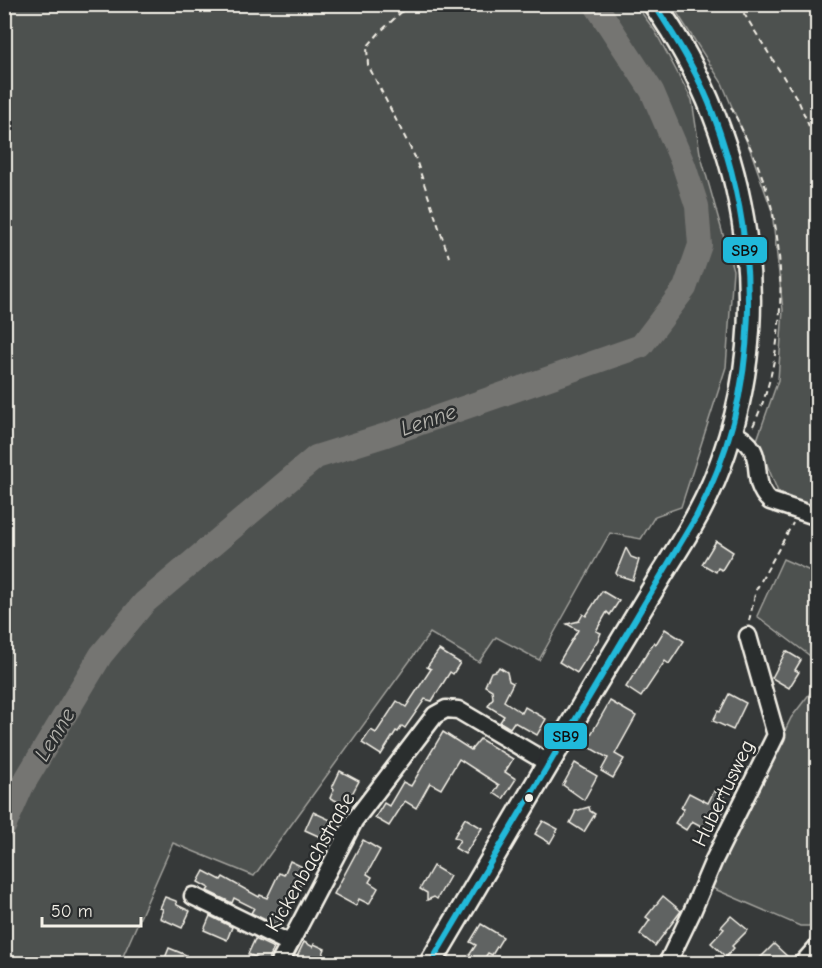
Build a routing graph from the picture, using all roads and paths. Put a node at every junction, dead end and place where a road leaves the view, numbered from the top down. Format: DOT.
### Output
graph roads {
  1 [pos="410,4"];
  2 [pos="654,4"];
  3 [pos="738,4"];
  4 [pos="818,148"];
  5 [pos="449,257"];
  6 [pos="731,432"];
  7 [pos="800,510"];
  8 [pos="818,517"];
  9 [pos="748,636"];
  10 [pos="548,764"];
  11 [pos="193,896"];
  12 [pos="289,943"];
  13 [pos="818,946"];
  14 [pos="279,963"];
  15 [pos="430,963"];
  16 [pos="667,963"];
  17 [pos="802,963"];
  1 -- 5 [label="path"];
  2 -- 6 [label="main road"];
  3 -- 4 [label="path"];
  6 -- 7 [label="street"];
  6 -- 10 [label="main road"];
  7 -- 8 [label="street"];
  7 -- 9 [label="path"];
  9 -- 16 [label="street, Hubertusweg"];
  10 -- 12 [label="street, Kickenbachstraße"];
  10 -- 15 [label="main road"];
  11 -- 12 [label="street"];
  12 -- 14 [label="street, Kickenbachstraße"];
  13 -- 17 [label="street"];
}
